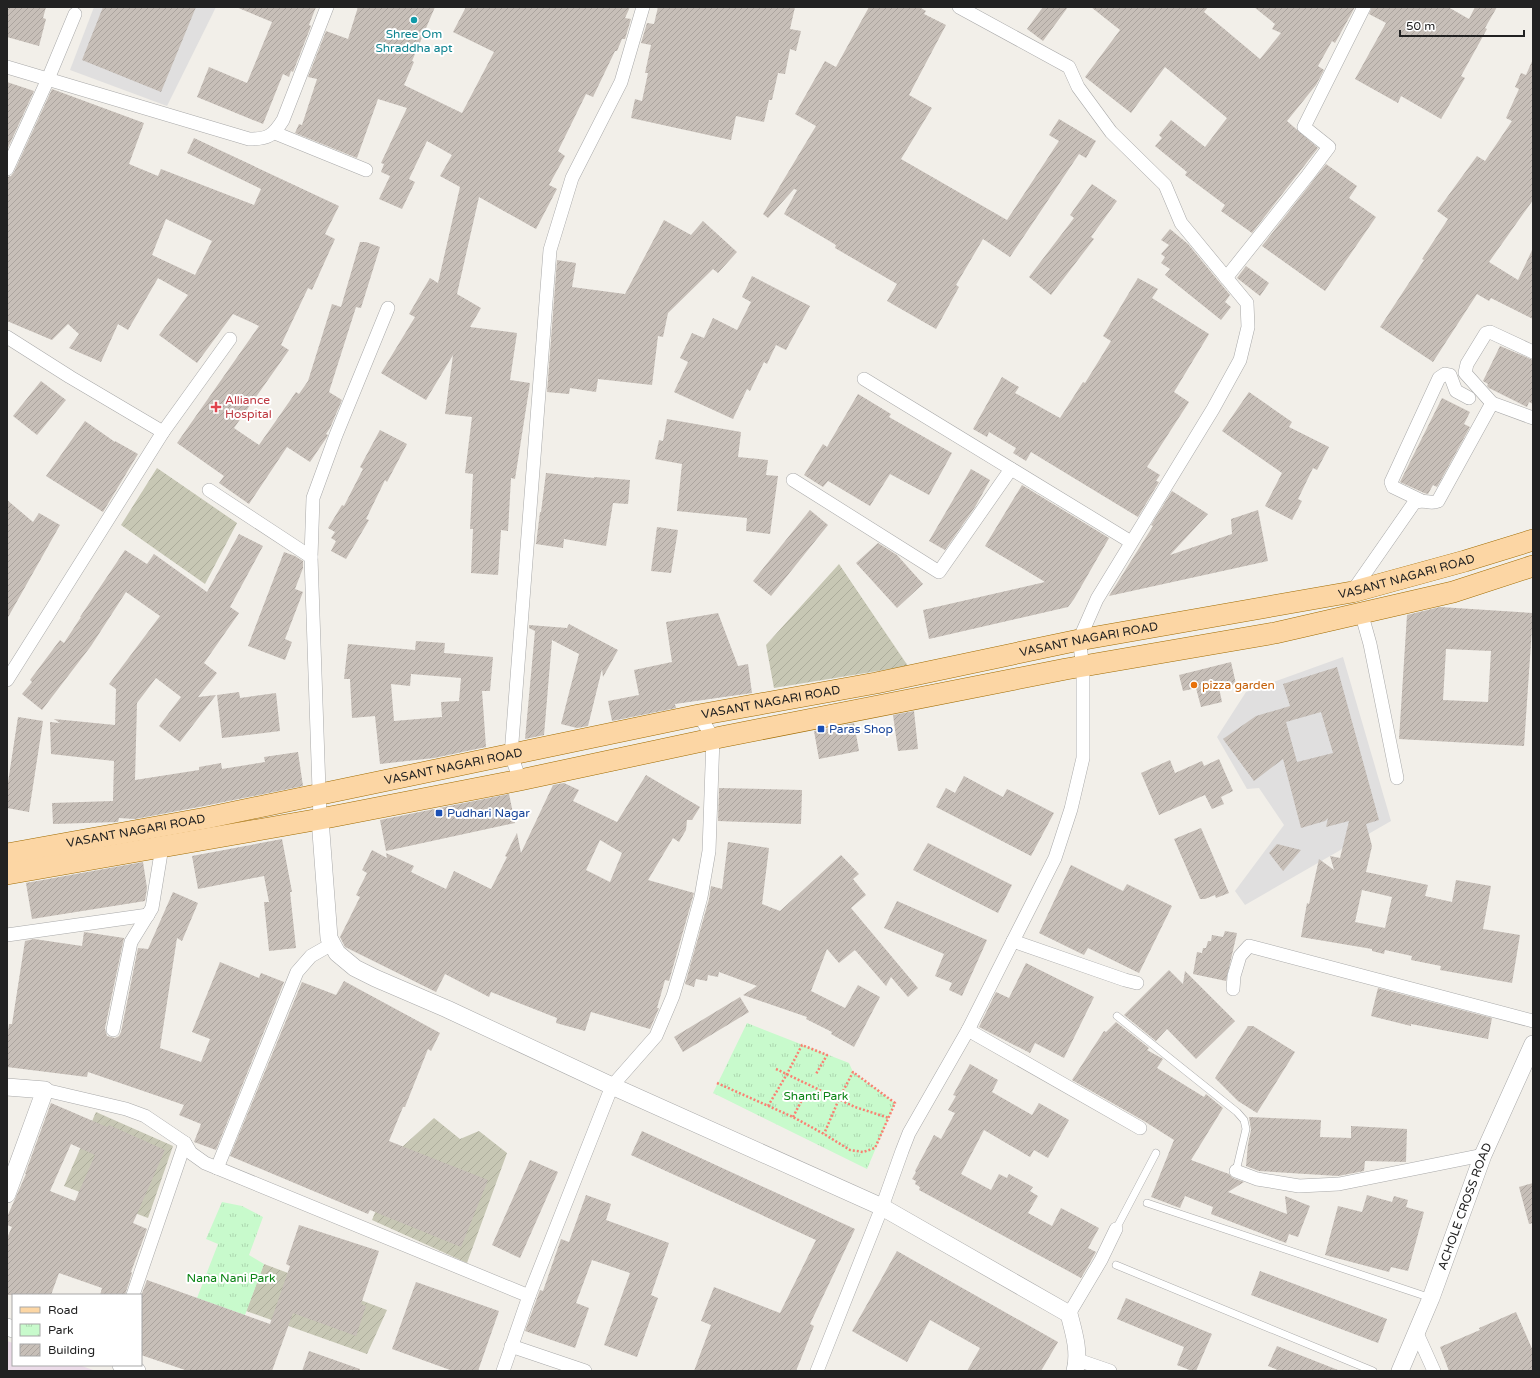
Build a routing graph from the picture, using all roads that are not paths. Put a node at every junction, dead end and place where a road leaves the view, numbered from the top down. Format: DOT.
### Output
graph roads {
  1 [pos="327,7"];
  2 [pos="643,7"];
  3 [pos="959,7"];
  4 [pos="1364,7"];
  5 [pos="75,14"];
  6 [pos="7,67"];
  7 [pos="48,79"];
  8 [pos="275,133"];
  9 [pos="7,169"];
  10 [pos="366,170"];
  11 [pos="1226,278"];
  12 [pos="388,308"];
  13 [pos="7,337"];
  14 [pos="230,339"];
  15 [pos="1533,352"];
  16 [pos="864,379"];
  17 [pos="1469,398"];
  18 [pos="1492,403"];
  19 [pos="1533,418"];
  20 [pos="163,432"];
  21 [pos="1011,469"];
  22 [pos="793,480"];
  23 [pos="209,490"];
  24 [pos="1420,500"];
  25 [pos="1533,540"];
  26 [pos="1130,542"];
  27 [pos="311,557"];
  28 [pos="1533,566"];
  29 [pos="1352,592"];
  30 [pos="1361,612"];
  31 [pos="1079,640"];
  32 [pos="1083,666"];
  33 [pos="7,680"];
  34 [pos="699,715"];
  35 [pos="713,738"];
  36 [pos="511,755"];
  37 [pos="1397,778"];
  38 [pos="520,780"];
  39 [pos="319,795"];
  40 [pos="320,819"];
  41 [pos="162,847"];
  42 [pos="7,854"];
  43 [pos="7,874"];
  44 [pos="148,915"];
  45 [pos="7,935"];
  46 [pos="1013,941"];
  47 [pos="332,944"];
  48 [pos="1137,983"];
  49 [pos="1233,989"];
  50 [pos="1117,1016"];
  51 [pos="1533,1021"];
  52 [pos="114,1030"];
  53 [pos="968,1030"];
  54 [pos="1533,1044"];
  55 [pos="612,1086"];
  56 [pos="7,1087"];
  57 [pos="45,1090"];
  58 [pos="1140,1128"];
  59 [pos="185,1143"];
  60 [pos="1156,1153"];
  61 [pos="1483,1155"];
  62 [pos="217,1168"];
  63 [pos="1236,1172"];
  64 [pos="7,1194"];
  65 [pos="1148,1203"];
  66 [pos="882,1207"];
  67 [pos="1116,1229"];
  68 [pos="1116,1264"];
  69 [pos="133,1294"];
  70 [pos="529,1296"];
  71 [pos="1431,1298"];
  72 [pos="1069,1314"];
  73 [pos="1416,1331"];
  74 [pos="511,1346"];
  75 [pos="1076,1365"];
  76 [pos="124,1366"];
  77 [pos="137,1371"];
  78 [pos="503,1371"];
  79 [pos="585,1371"];
  80 [pos="817,1371"];
  81 [pos="1110,1371"];
  82 [pos="1373,1371"];
  83 [pos="1400,1371"];
  84 [pos="1434,1371"];
  1 -- 8 [label="street"];
  2 -- 36 [label="street"];
  3 -- 11 [label="street"];
  4 -- 11 [label="street"];
  5 -- 7 [label="street"];
  6 -- 7 [label="street"];
  7 -- 8 [label="street"];
  7 -- 9 [label="street"];
  8 -- 10 [label="street"];
  11 -- 26 [label="street"];
  12 -- 27 [label="street"];
  13 -- 20 [label="street"];
  14 -- 20 [label="street"];
  15 -- 18 [label="street"];
  16 -- 21 [label="street"];
  17 -- 24 [label="street"];
  18 -- 19 [label="street"];
  18 -- 24 [label="street"];
  20 -- 33 [label="street"];
  21 -- 22 [label="street"];
  21 -- 26 [label="street"];
  23 -- 27 [label="street"];
  24 -- 29 [label="street"];
  25 -- 29 [label="main road, VASANT NAGARI ROAD"];
  26 -- 31 [label="street"];
  27 -- 39 [label="street"];
  28 -- 30 [label="main road, VASANT NAGARI ROAD"];
  29 -- 31 [label="main road, VASANT NAGARI ROAD"];
  30 -- 32 [label="main road, VASANT NAGARI ROAD"];
  30 -- 37 [label="street"];
  31 -- 32 [label="street"];
  31 -- 34 [label="main road, VASANT NAGARI ROAD"];
  32 -- 35 [label="main road, VASANT NAGARI ROAD"];
  32 -- 46 [label="street"];
  34 -- 35 [label="street"];
  34 -- 36 [label="main road, VASANT NAGARI ROAD"];
  35 -- 38 [label="main road, VASANT NAGARI ROAD"];
  35 -- 55 [label="street"];
  36 -- 38 [label="street"];
  36 -- 39 [label="main road, VASANT NAGARI ROAD"];
  38 -- 40 [label="main road, VASANT NAGARI ROAD"];
  39 -- 40 [label="street"];
  39 -- 42 [label="main road, VASANT NAGARI ROAD"];
  40 -- 41 [label="main road, VASANT NAGARI ROAD"];
  40 -- 47 [label="street"];
  41 -- 43 [label="main road, VASANT NAGARI ROAD"];
  41 -- 44 [label="street"];
  44 -- 45 [label="street"];
  44 -- 52 [label="street"];
  46 -- 48 [label="street"];
  46 -- 53 [label="street"];
  47 -- 55 [label="street"];
  47 -- 62 [label="street"];
  49 -- 51 [label="street"];
  50 -- 63 [label="lane"];
  53 -- 58 [label="street"];
  53 -- 66 [label="street"];
  54 -- 61 [label="street, ACHOLE CROSS ROAD"];
  55 -- 66 [label="street"];
  55 -- 70 [label="street"];
  56 -- 57 [label="street"];
  57 -- 59 [label="street"];
  57 -- 64 [label="street"];
  59 -- 62 [label="street"];
  59 -- 69 [label="street"];
  60 -- 67 [label="lane"];
  61 -- 63 [label="street"];
  61 -- 71 [label="street, ACHOLE CROSS ROAD"];
  62 -- 70 [label="street"];
  65 -- 71 [label="lane"];
  66 -- 72 [label="street"];
  66 -- 80 [label="street"];
  67 -- 72 [label="street"];
  68 -- 82 [label="lane"];
  70 -- 74 [label="street"];
  71 -- 73 [label="street, ACHOLE CROSS ROAD"];
  72 -- 75 [label="street"];
  73 -- 83 [label="street, ACHOLE CROSS ROAD"];
  73 -- 84 [label="street"];
  74 -- 78 [label="street"];
  74 -- 79 [label="street"];
  75 -- 81 [label="street"];
  76 -- 77 [label="street"];
}
